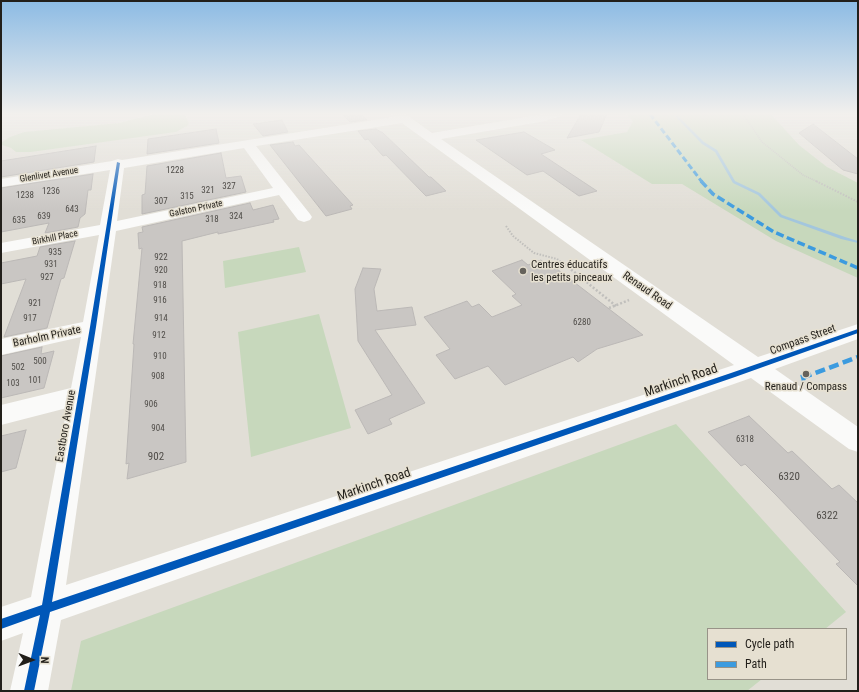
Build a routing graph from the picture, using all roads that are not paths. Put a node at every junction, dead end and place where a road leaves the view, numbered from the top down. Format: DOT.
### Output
graph roads {
  1 [pos="232,146"];
  2 [pos="250,146"];
  3 [pos="443,146"];
  4 [pos="118,163"];
  5 [pos="1,182"];
  6 [pos="283,190"];
  7 [pos="304,217"];
  8 [pos="109,228"];
  9 [pos="1,248"];
  10 [pos="93,327"];
  11 [pos="858,330"];
  12 [pos="1,347"];
  13 [pos="755,368"];
  14 [pos="82,395"];
  15 [pos="1,415"];
  16 [pos="858,441"];
  17 [pos="46,608"];
  18 [pos="1,624"];
  19 [pos="29,691"];
  1 -- 4 [label="street, Glenlivet Avenue"];
  2 -- 6 [label="street"];
  3 -- 13 [label="street, Renaud Road"];
  4 -- 5 [label="street, Glenlivet Avenue"];
  4 -- 8 [label="street, Eastboro Avenue"];
  6 -- 7 [label="street"];
  6 -- 8 [label="street, Galston Private"];
  8 -- 9 [label="street, Birkhill Place"];
  8 -- 10 [label="street, Eastboro Avenue"];
  10 -- 12 [label="street, Barholm Private"];
  10 -- 14 [label="street, Eastboro Avenue"];
  11 -- 13 [label="street, Compass Street"];
  13 -- 16 [label="street, Renaud Road"];
  13 -- 17 [label="street, Markinch Road"];
  14 -- 15 [label="street"];
  14 -- 17 [label="street, Eastboro Avenue"];
  17 -- 18 [label="street, Markinch Road"];
  17 -- 19 [label="street, Eastboro Avenue"];
}
